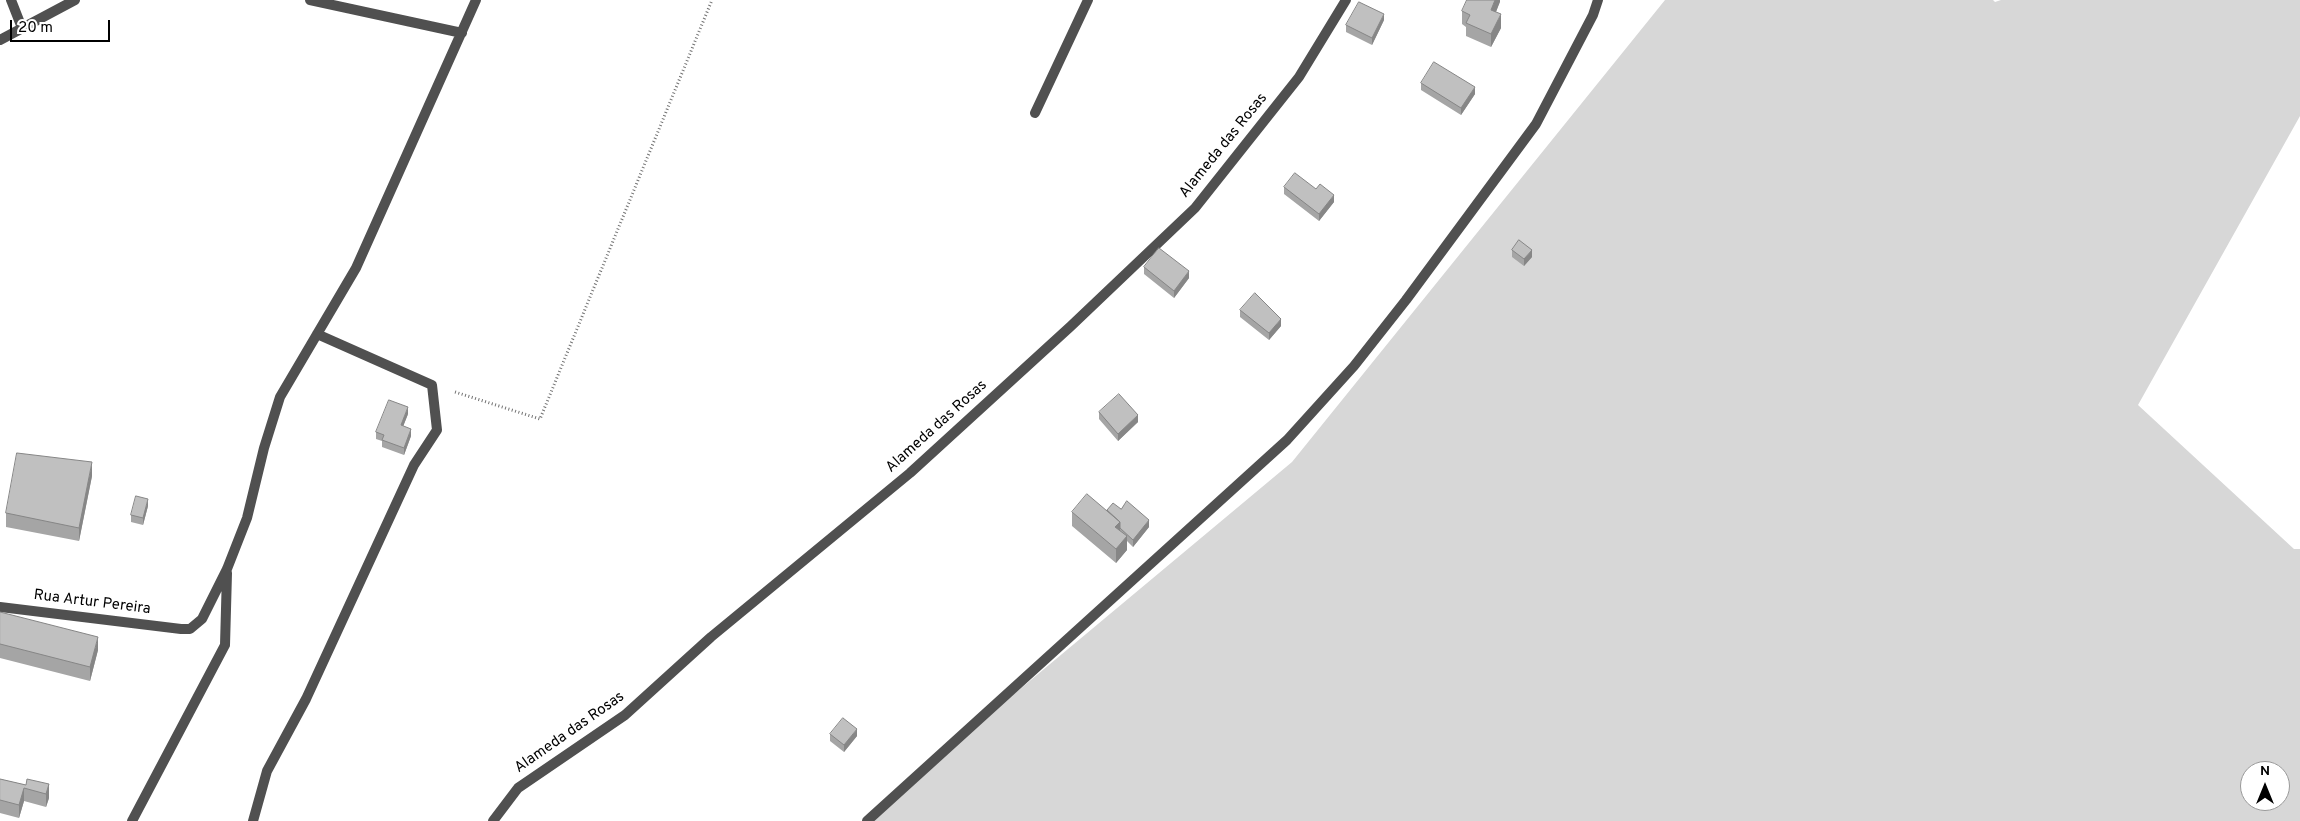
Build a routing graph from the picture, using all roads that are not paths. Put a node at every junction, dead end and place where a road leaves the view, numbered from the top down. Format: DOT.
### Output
graph roads {
  1 [pos="11,0"];
  2 [pos="75,0"];
  3 [pos="310,0"];
  4 [pos="476,0"];
  5 [pos="1088,0"];
  6 [pos="1346,0"];
  7 [pos="1598,0"];
  8 [pos="22,28"];
  9 [pos="462,33"];
  10 [pos="0,40"];
  11 [pos="1035,113"];
  12 [pos="317,334"];
  13 [pos="228,569"];
  14 [pos="0,607"];
  15 [pos="132,821"];
  16 [pos="253,821"];
  17 [pos="493,821"];
  18 [pos="867,821"];
  1 -- 8 [label="street"];
  2 -- 8 [label="street"];
  3 -- 9 [label="street"];
  4 -- 9 [label="street"];
  5 -- 11 [label="street"];
  6 -- 17 [label="street, Alameda das Rosas"];
  7 -- 18 [label="street"];
  8 -- 10 [label="street"];
  9 -- 12 [label="street"];
  12 -- 13 [label="street"];
  12 -- 16 [label="street"];
  13 -- 14 [label="street, Rua Artur Pereira"];
  13 -- 15 [label="street"];
}
